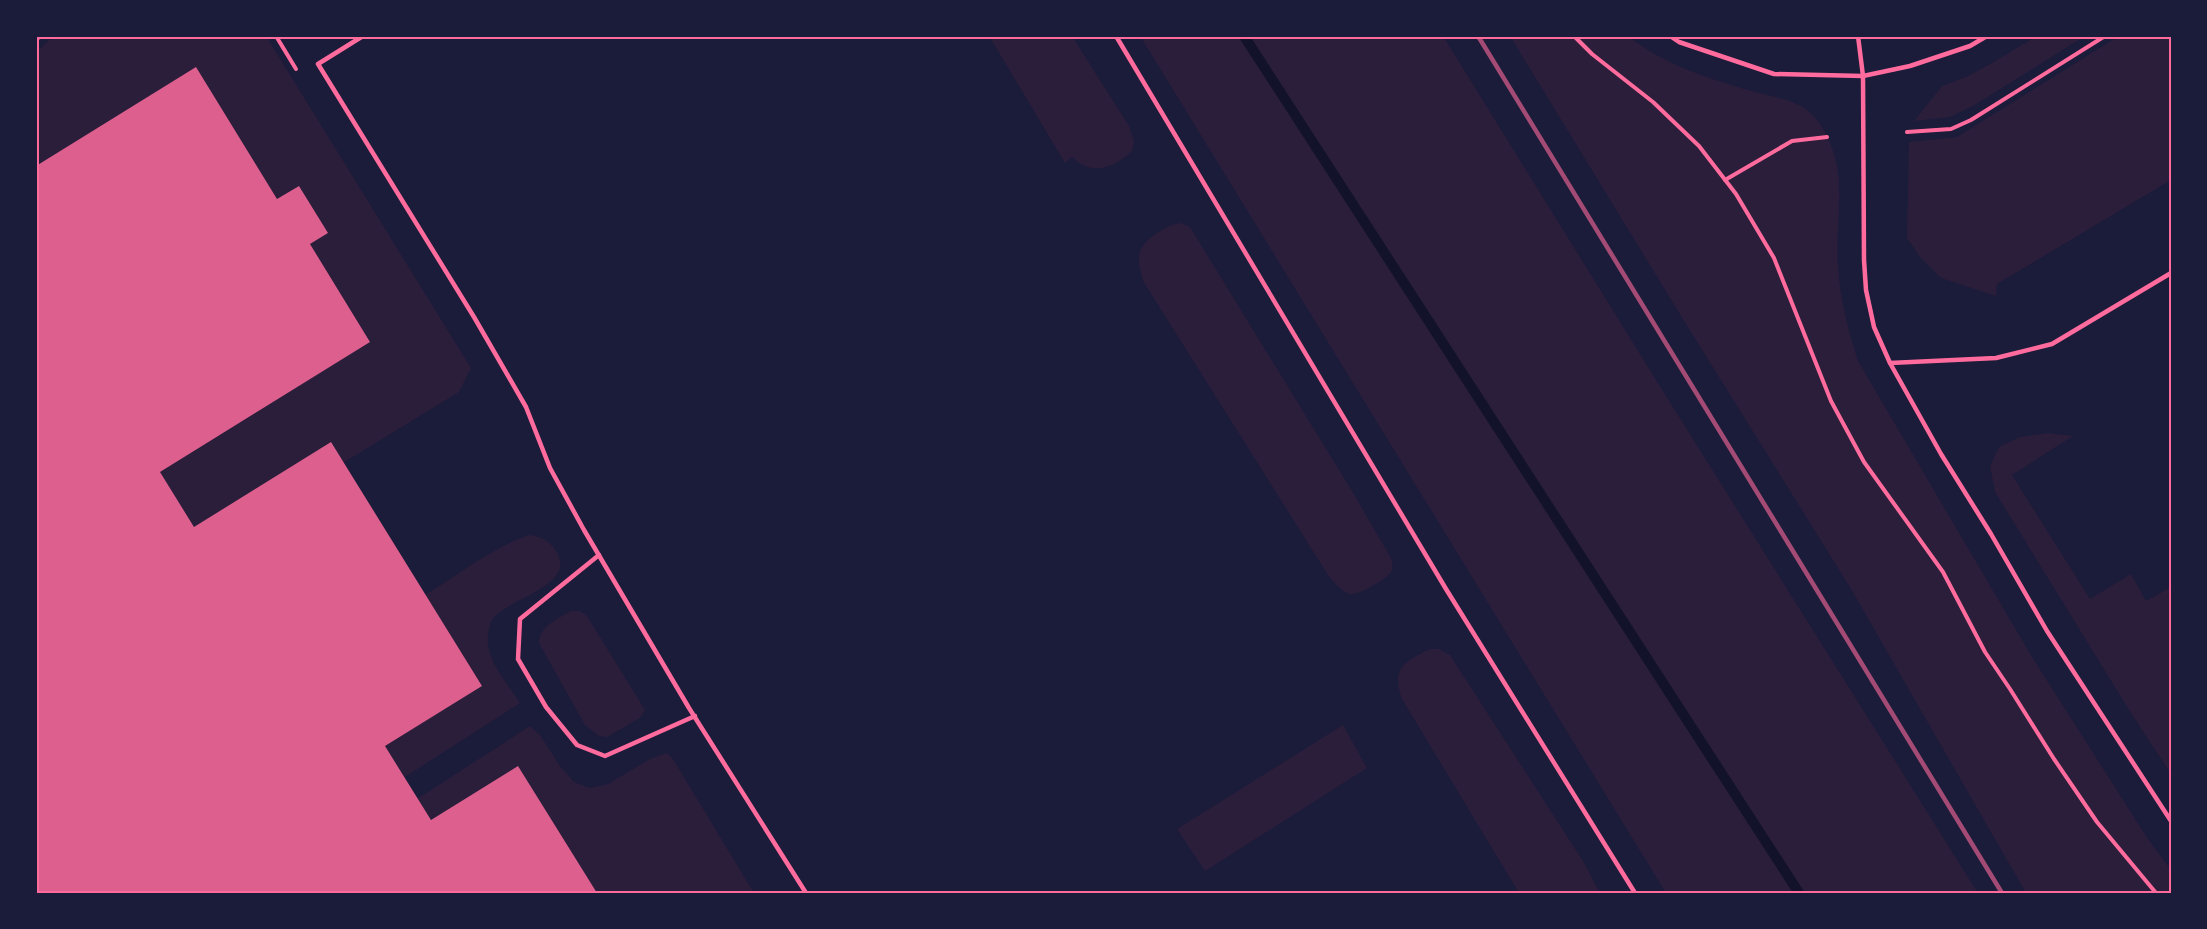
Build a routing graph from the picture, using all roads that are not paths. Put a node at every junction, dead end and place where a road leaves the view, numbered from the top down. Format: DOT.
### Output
graph roads {
  1 [pos="363,36"];
  2 [pos="1116,36"];
  3 [pos="1670,36"];
  4 [pos="1858,36"];
  5 [pos="1987,36"];
  6 [pos="1863,76"];
  7 [pos="2171,273"];
  8 [pos="1890,363"];
  9 [pos="599,555"];
  10 [pos="695,716"];
  11 [pos="2170,818"];
  12 [pos="806,893"];
  13 [pos="1635,893"];
  1 -- 9 [label="lane"];
  2 -- 13 [label="lane"];
  3 -- 6 [label="lane"];
  4 -- 6 [label="lane"];
  5 -- 6 [label="lane"];
  6 -- 8 [label="lane"];
  7 -- 8 [label="lane"];
  8 -- 11 [label="lane"];
  9 -- 10 [label="lane"];
  9 -- 10 [label="lane"];
  10 -- 12 [label="lane"];
}
